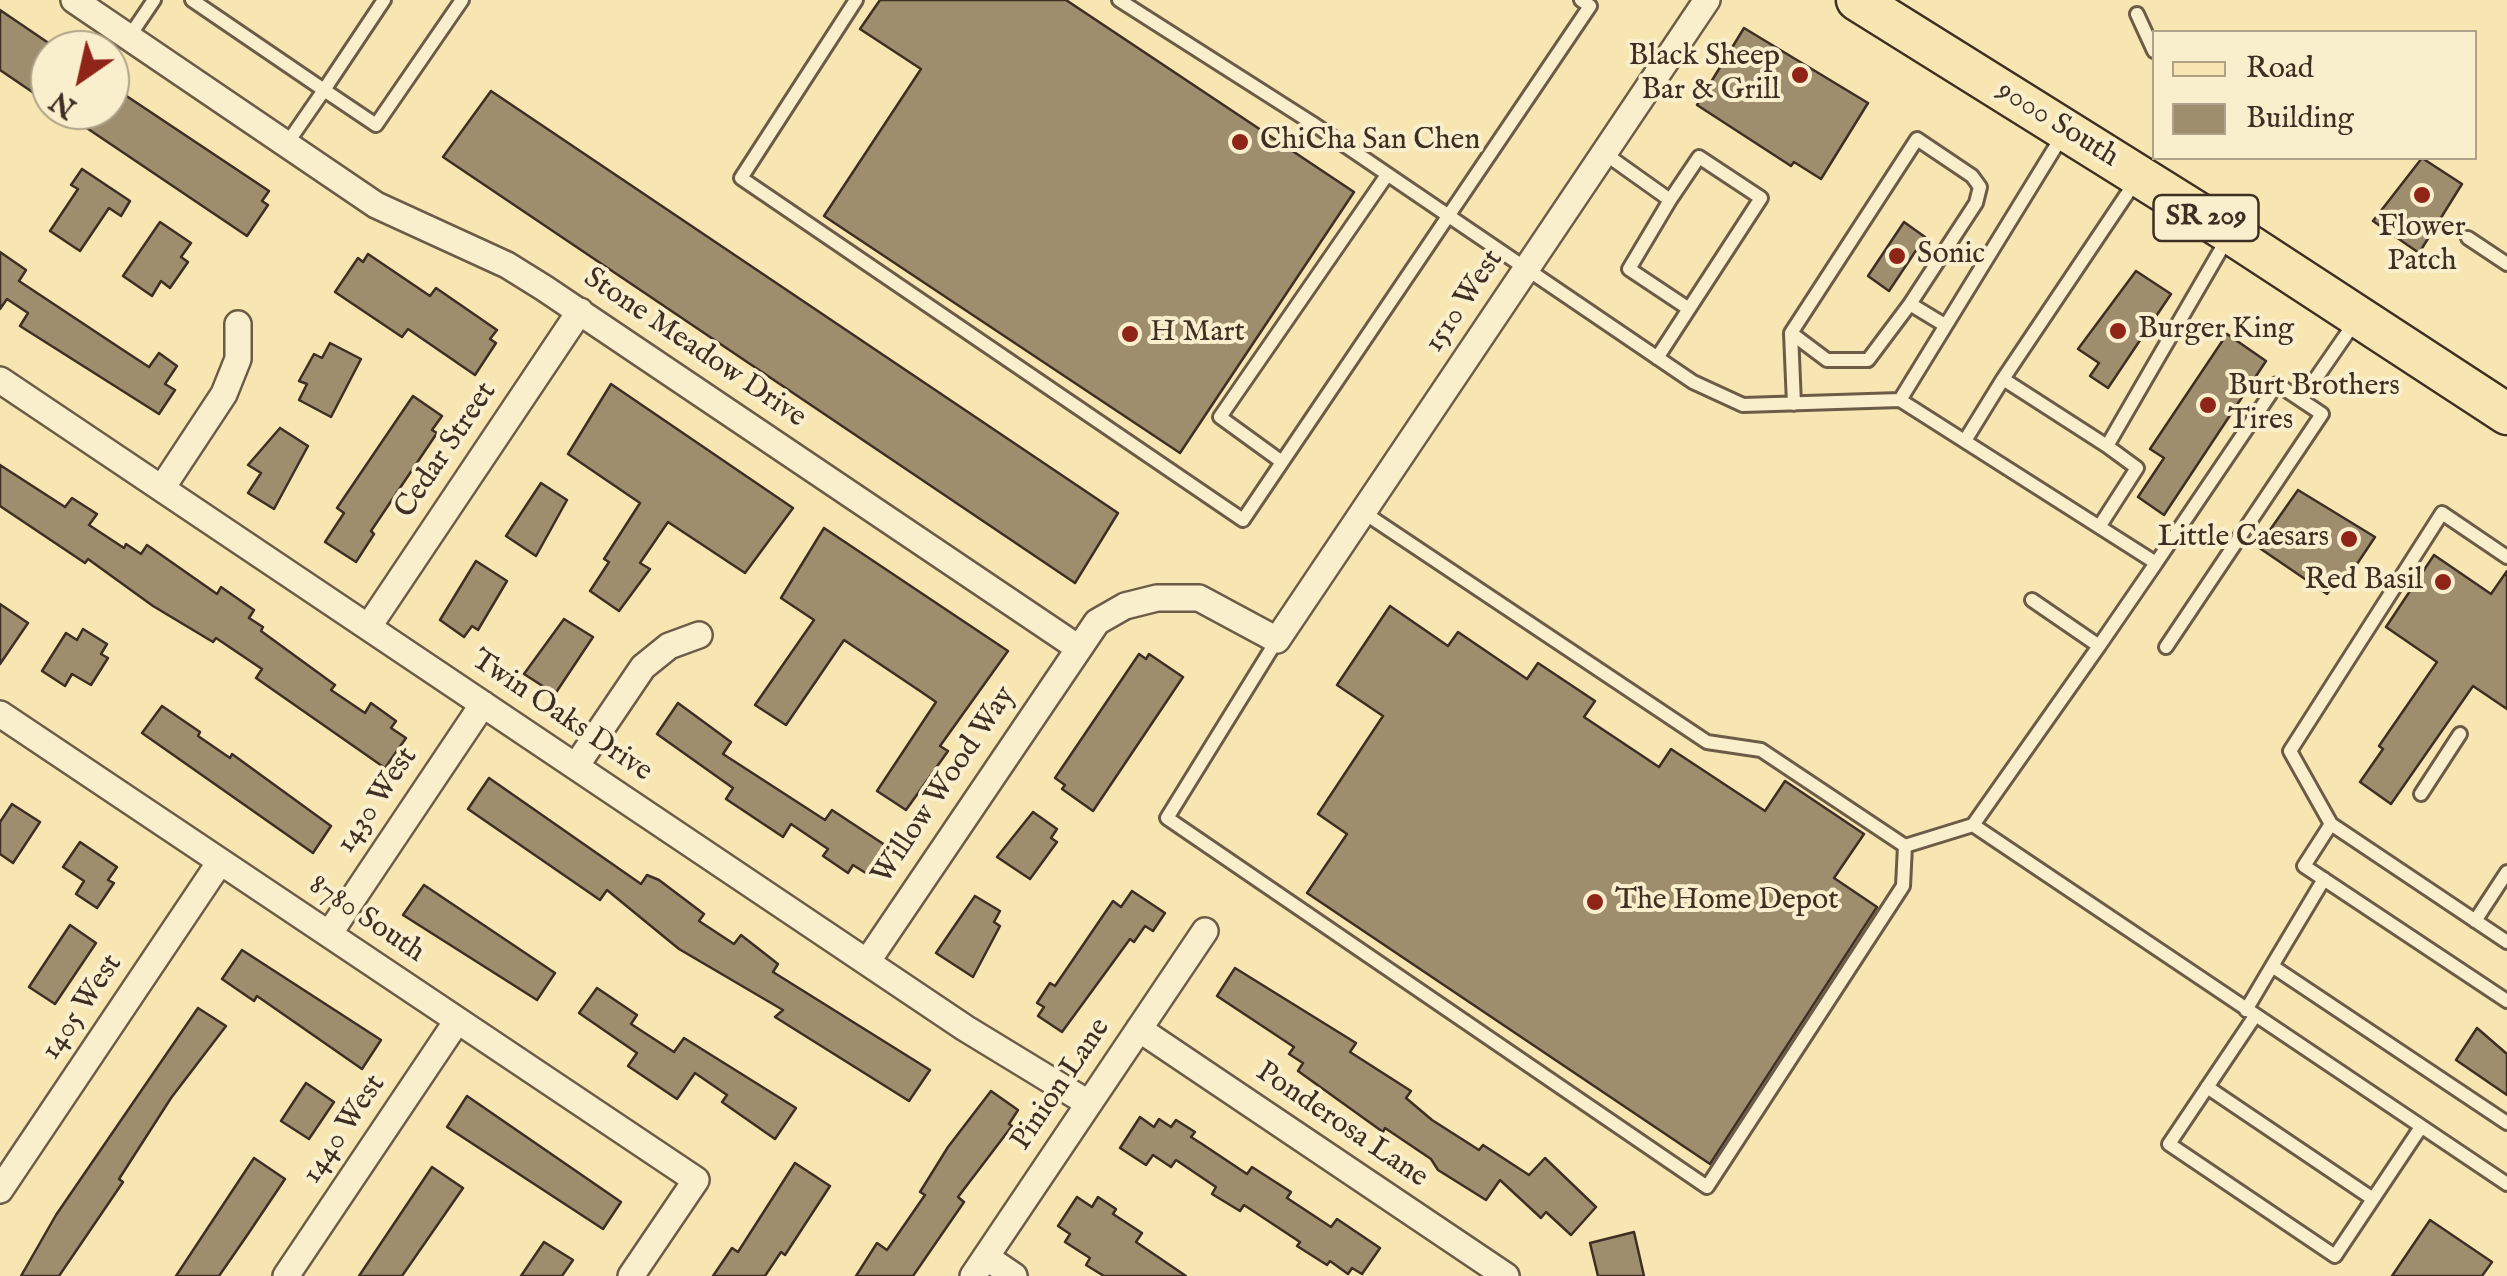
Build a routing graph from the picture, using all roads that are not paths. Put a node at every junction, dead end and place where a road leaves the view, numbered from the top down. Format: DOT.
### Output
graph roads {
  1 [pos="74,0"];
  2 [pos="154,0"];
  3 [pos="192,0"];
  4 [pos="384,0"];
  5 [pos="462,0"];
  6 [pos="856,0"];
  7 [pos="1119,0"];
  8 [pos="1581,0"];
  9 [pos="1707,0"];
  10 [pos="1857,0"];
  11 [pos="2137,14"];
  12 [pos="118,30"];
  13 [pos="130,34"];
  14 [pos="130,38"];
  15 [pos="2152,47"];
  16 [pos="324,90"];
  17 [pos="2066,131"];
  18 [pos="286,145"];
  19 [pos="1604,153"];
  20 [pos="1387,175"];
  21 [pos="2140,176"];
  22 [pos="1670,200"];
  23 [pos="1451,218"];
  24 [pos="2230,234"];
  25 [pos="2468,238"];
  26 [pos="2507,264"];
  27 [pos="1526,269"];
  28 [pos="1910,304"];
  29 [pos="1689,309"];
  30 [pos="580,311"];
  31 [pos="2359,317"];
  32 [pos="238,324"];
  33 [pos="1943,324"];
  34 [pos="1791,332"];
  35 [pos="1657,358"];
  36 [pos="2003,379"];
  37 [pos="0,380"];
  38 [pos="1900,400"];
  39 [pos="2301,400"];
  40 [pos="1794,404"];
  41 [pos="2507,414"];
  42 [pos="1966,439"];
  43 [pos="2107,446"];
  44 [pos="1282,462"];
  45 [pos="162,488"];
  46 [pos="1363,512"];
  47 [pos="2101,524"];
  48 [pos="2507,557"];
  49 [pos="2156,563"];
  50 [pos="2032,600"];
  51 [pos="369,626"];
  52 [pos="699,635"];
  53 [pos="1277,640"];
  54 [pos="2100,646"];
  55 [pos="1077,647"];
  56 [pos="2166,647"];
  57 [pos="482,704"];
  58 [pos="0,714"];
  59 [pos="2460,734"];
  60 [pos="576,766"];
  61 [pos="2421,794"];
  62 [pos="2331,824"];
  63 [pos="1973,825"];
  64 [pos="1905,846"];
  65 [pos="220,862"];
  66 [pos="2507,872"];
  67 [pos="2324,879"];
  68 [pos="2476,921"];
  69 [pos="1205,931"];
  70 [pos="328,934"];
  71 [pos="2507,942"];
  72 [pos="867,962"];
  73 [pos="2272,966"];
  74 [pos="2507,1000"];
  75 [pos="2250,1013"];
  76 [pos="457,1021"];
  77 [pos="1139,1029"];
  78 [pos="2208,1087"];
  79 [pos="1088,1103"];
  80 [pos="2507,1122"];
  81 [pos="2422,1127"];
  82 [pos="2507,1184"];
  83 [pos="0,1190"];
  84 [pos="2373,1199"];
  85 [pos="980,1266"];
  86 [pos="286,1276"];
  87 [pos="632,1276"];
  88 [pos="1014,1276"];
  89 [pos="1506,1276"];
  1 -- 12 [label="street, Stone Meadow Drive"];
  2 -- 13 [label="lane"];
  3 -- 16 [label="lane"];
  4 -- 16 [label="lane"];
  5 -- 16 [label="lane"];
  6 -- 44 [label="lane"];
  7 -- 20 [label="lane"];
  8 -- 23 [label="lane"];
  9 -- 19 [label="street, 1510 West"];
  10 -- 17 [label="main road, 9000 South / SR 209"];
  11 -- 15 [label="lane"];
  14 -- 18 [label="street, Stone Meadow Drive"];
  16 -- 18 [label="lane"];
  17 -- 21 [label="main road, 9000 South / SR 209"];
  17 -- 33 [label="lane"];
  18 -- 30 [label="street, Stone Meadow Drive"];
  19 -- 22 [label="lane"];
  19 -- 27 [label="street, 1510 West"];
  20 -- 23 [label="lane"];
  20 -- 44 [label="lane"];
  21 -- 24 [label="main road, 9000 South / SR 209"];
  21 -- 36 [label="lane"];
  22 -- 29 [label="lane"];
  22 -- 29 [label="lane"];
  23 -- 27 [label="lane"];
  23 -- 44 [label="lane"];
  24 -- 31 [label="main road, 9000 South / SR 209"];
  24 -- 43 [label="lane"];
  25 -- 26 [label="lane"];
  27 -- 35 [label="lane"];
  27 -- 46 [label="street, 1510 West"];
  28 -- 33 [label="lane"];
  28 -- 34 [label="lane"];
  28 -- 34 [label="lane"];
  29 -- 35 [label="lane"];
  30 -- 51 [label="street, Cedar Street"];
  30 -- 55 [label="street, Stone Meadow Drive"];
  31 -- 39 [label="lane"];
  31 -- 41 [label="main road, 9000 South / SR 209"];
  32 -- 45 [label="street"];
  33 -- 38 [label="lane"];
  34 -- 40 [label="lane"];
  35 -- 40 [label="lane"];
  36 -- 42 [label="lane"];
  36 -- 43 [label="lane"];
  37 -- 45 [label="street, Twin Oaks Drive"];
  38 -- 40 [label="lane"];
  38 -- 42 [label="lane"];
  39 -- 49 [label="lane"];
  39 -- 56 [label="lane"];
  42 -- 47 [label="lane"];
  43 -- 47 [label="lane"];
  45 -- 51 [label="street, Twin Oaks Drive"];
  46 -- 53 [label="street, 1510 West"];
  46 -- 64 [label="lane"];
  47 -- 49 [label="lane"];
  48 -- 62 [label="lane"];
  49 -- 54 [label="lane"];
  50 -- 54 [label="lane"];
  51 -- 57 [label="street, Twin Oaks Drive"];
  52 -- 60 [label="street"];
  53 -- 55 [label="street"];
  53 -- 64 [label="lane"];
  54 -- 63 [label="lane"];
  55 -- 72 [label="street, Willow Wood Way"];
  57 -- 60 [label="street, Twin Oaks Drive"];
  57 -- 70 [label="street, 1430 West"];
  58 -- 65 [label="street, 8780 South"];
  59 -- 61 [label="lane"];
  60 -- 72 [label="street, Twin Oaks Drive"];
  62 -- 67 [label="lane"];
  62 -- 68 [label="lane"];
  63 -- 64 [label="lane"];
  63 -- 75 [label="lane"];
  65 -- 70 [label="street, 8780 South"];
  65 -- 83 [label="street, 1405 West"];
  66 -- 68 [label="lane"];
  67 -- 73 [label="lane"];
  67 -- 74 [label="lane"];
  68 -- 71 [label="lane"];
  69 -- 77 [label="street, Pinion Lane"];
  70 -- 76 [label="street, 8780 South"];
  72 -- 79 [label="street, Twin Oaks Drive"];
  73 -- 75 [label="lane"];
  73 -- 80 [label="lane"];
  75 -- 78 [label="lane"];
  75 -- 81 [label="lane"];
  76 -- 86 [label="street, 1440 West"];
  76 -- 87 [label="street, 8780 South"];
  77 -- 79 [label="street, Pinion Lane"];
  77 -- 89 [label="street, Ponderosa Lane"];
  78 -- 84 [label="lane"];
  78 -- 84 [label="lane"];
  79 -- 85 [label="street, Pinion Lane"];
  81 -- 82 [label="lane"];
  81 -- 84 [label="lane"];
  85 -- 88 [label="street"];
}
